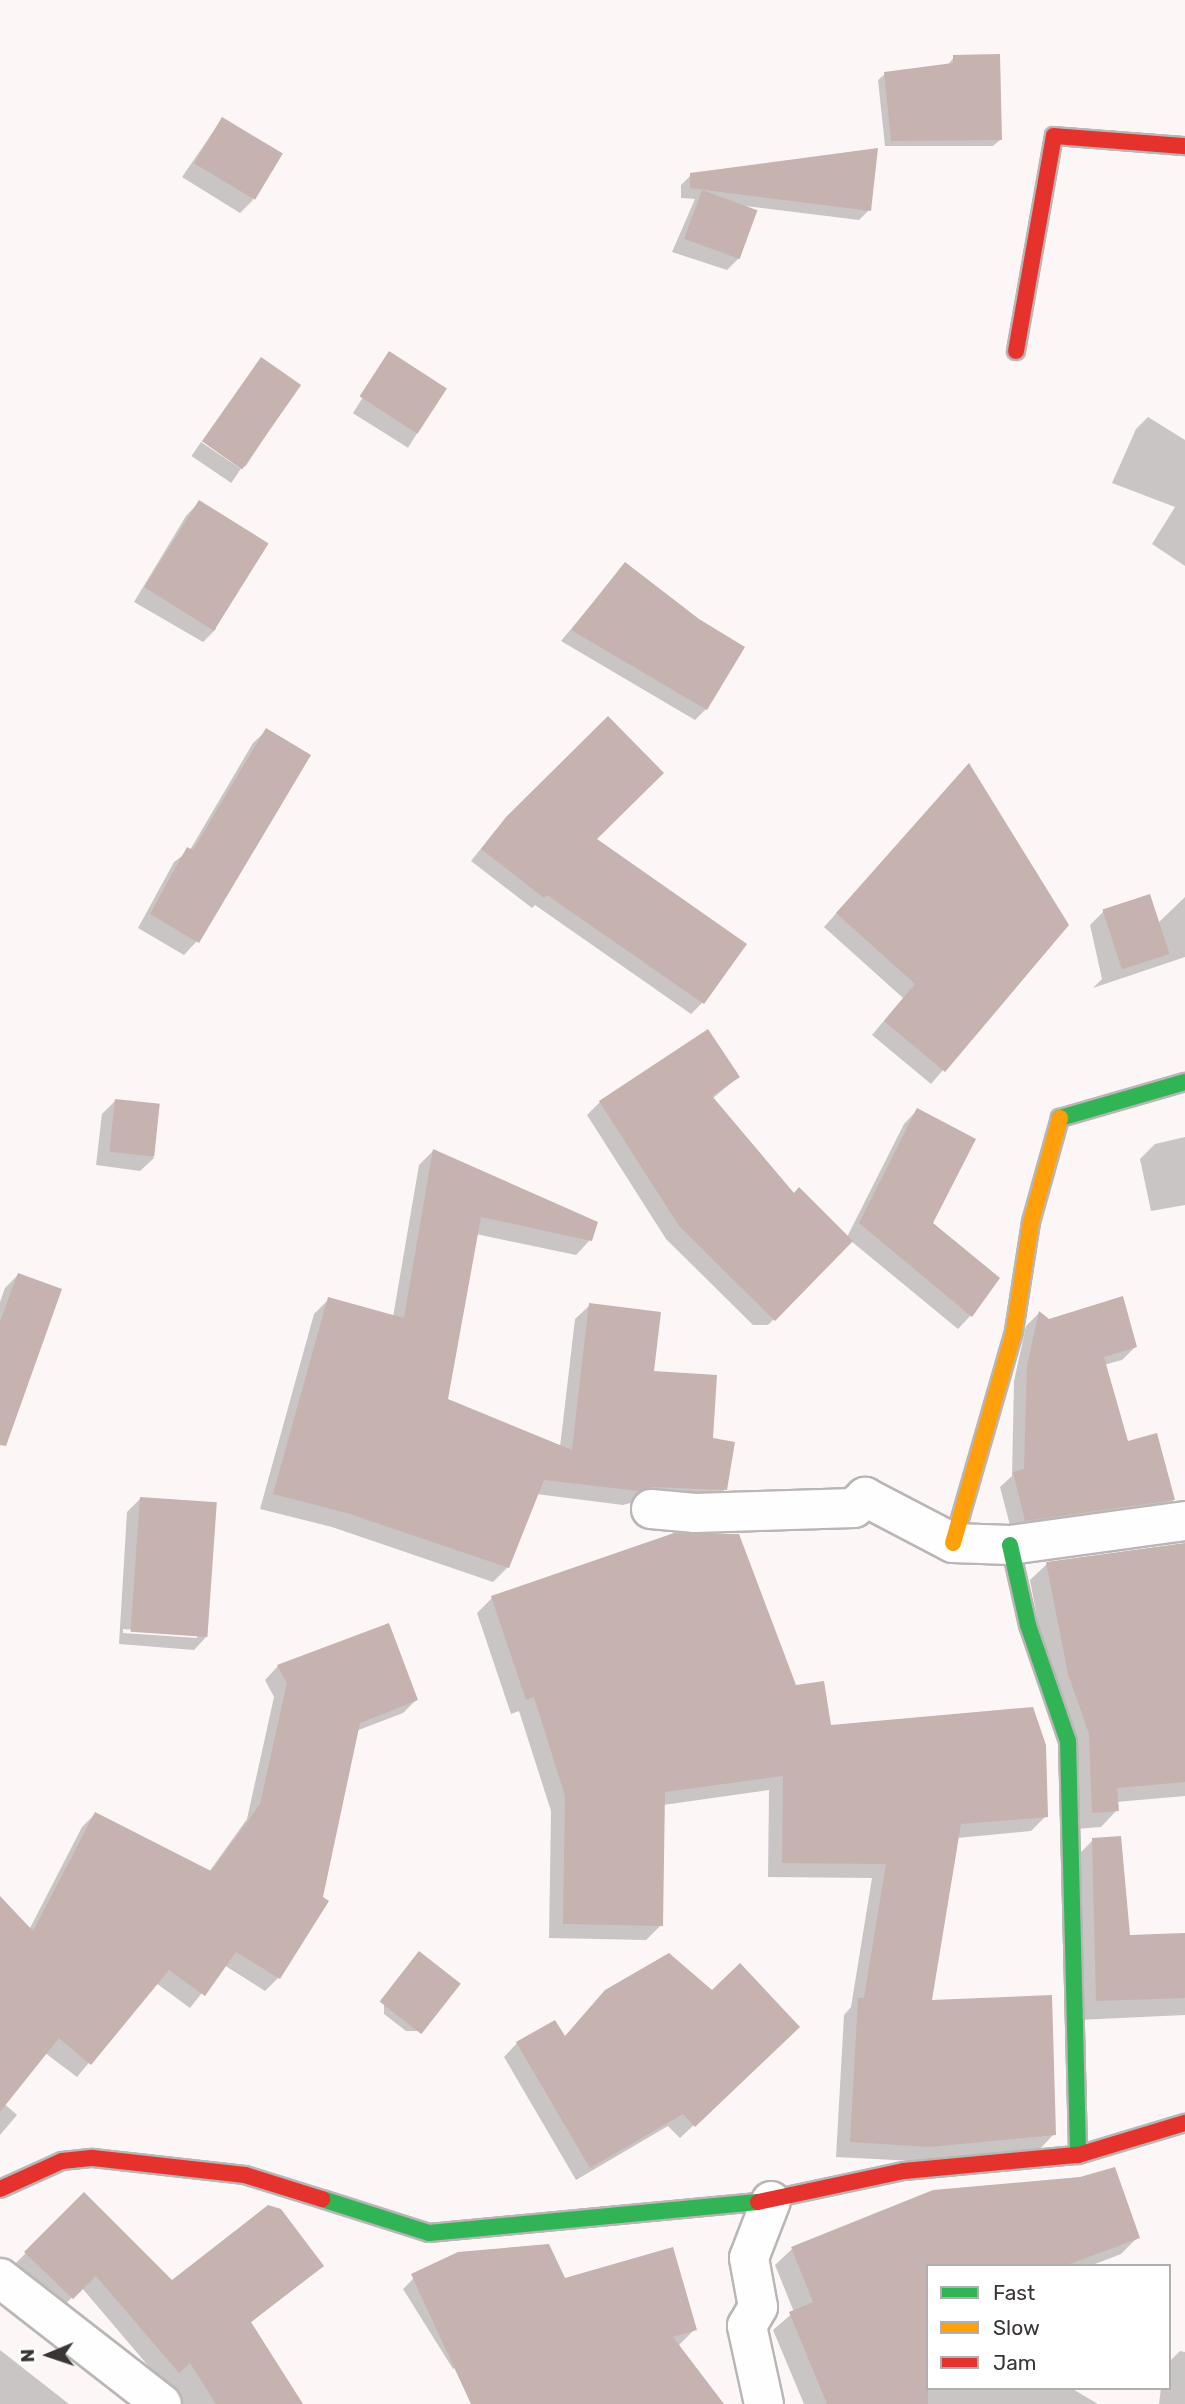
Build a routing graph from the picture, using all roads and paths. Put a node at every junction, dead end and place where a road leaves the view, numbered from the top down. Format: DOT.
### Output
graph roads {
  1 [pos="1185,146"];
  2 [pos="1016,351"];
  3 [pos="1185,1082"];
  4 [pos="651,1509"];
  5 [pos="1185,1521"];
  6 [pos="953,1543"];
  7 [pos="1010,1545"];
  8 [pos="1185,2123"];
  9 [pos="1079,2155"];
  10 [pos="0,2189"];
  11 [pos="771,2201"];
  12 [pos="0,2278"];
  13 [pos="162,2404"];
  14 [pos="764,2404"];
  1 -- 2 [label="street"];
  3 -- 6 [label="street"];
  4 -- 6 [label="street"];
  5 -- 7 [label="street"];
  6 -- 7 [label="street"];
  7 -- 9 [label="street"];
  8 -- 9 [label="street"];
  9 -- 11 [label="street"];
  10 -- 11 [label="street"];
  11 -- 14 [label="street"];
  12 -- 13 [label="street"];
}
